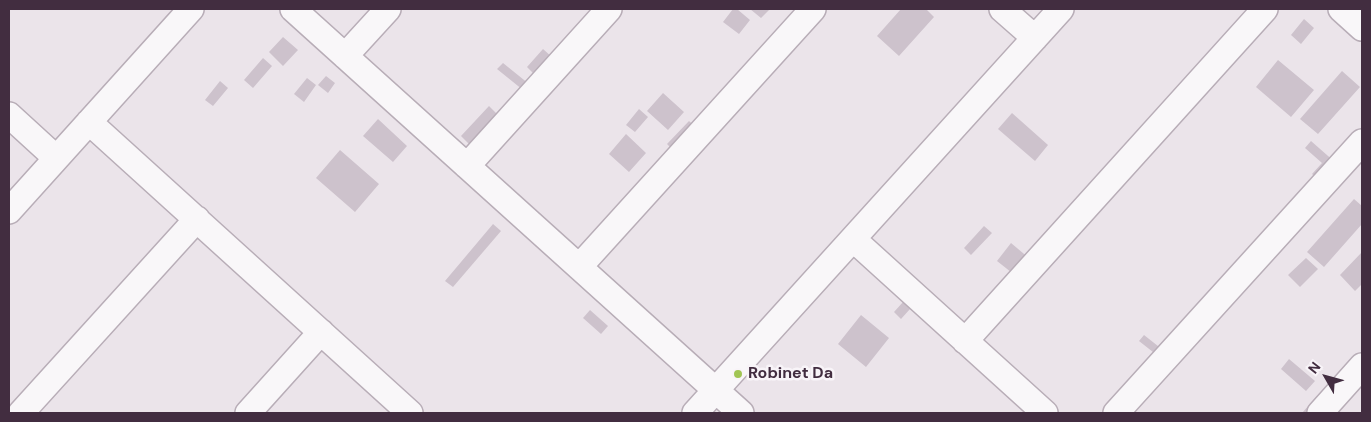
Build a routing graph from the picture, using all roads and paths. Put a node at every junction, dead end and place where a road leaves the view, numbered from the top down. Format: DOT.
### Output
graph roads {
  1 [pos="191,9"];
  2 [pos="293,9"];
  3 [pos="388,9"];
  4 [pos="609,9"];
  5 [pos="813,9"];
  6 [pos="1002,9"];
  7 [pos="1061,9"];
  8 [pos="1265,9"];
  9 [pos="1341,9"];
  10 [pos="1362,28"];
  11 [pos="1034,38"];
  12 [pos="346,56"];
  13 [pos="9,115"];
  14 [pos="89,122"];
  15 [pos="1362,142"];
  16 [pos="56,158"];
  17 [pos="467,166"];
  18 [pos="9,211"];
  19 [pos="196,219"];
  20 [pos="853,239"];
  21 [pos="579,267"];
  22 [pos="321,332"];
  23 [pos="965,341"];
  24 [pos="1362,366"];
  25 [pos="716,390"];
  26 [pos="21,413"];
  27 [pos="248,413"];
  28 [pos="410,413"];
  29 [pos="695,413"];
  30 [pos="742,413"];
  31 [pos="1045,413"];
  32 [pos="1116,413"];
  33 [pos="1320,413"];
  1 -- 14 [label="street"];
  2 -- 12 [label="street"];
  3 -- 12 [label="street"];
  4 -- 17 [label="street"];
  5 -- 21 [label="street"];
  6 -- 11 [label="street"];
  7 -- 11 [label="street"];
  8 -- 23 [label="street"];
  9 -- 10 [label="street"];
  11 -- 20 [label="street"];
  12 -- 17 [label="street"];
  13 -- 16 [label="street"];
  14 -- 16 [label="street"];
  14 -- 19 [label="street"];
  15 -- 32 [label="street"];
  16 -- 18 [label="street"];
  17 -- 21 [label="street"];
  19 -- 22 [label="street"];
  19 -- 26 [label="street"];
  20 -- 23 [label="street"];
  20 -- 25 [label="street"];
  21 -- 25 [label="street"];
  22 -- 27 [label="street"];
  22 -- 28 [label="street"];
  23 -- 31 [label="street"];
  24 -- 33 [label="street"];
  25 -- 29 [label="street"];
  25 -- 30 [label="street"];
}
